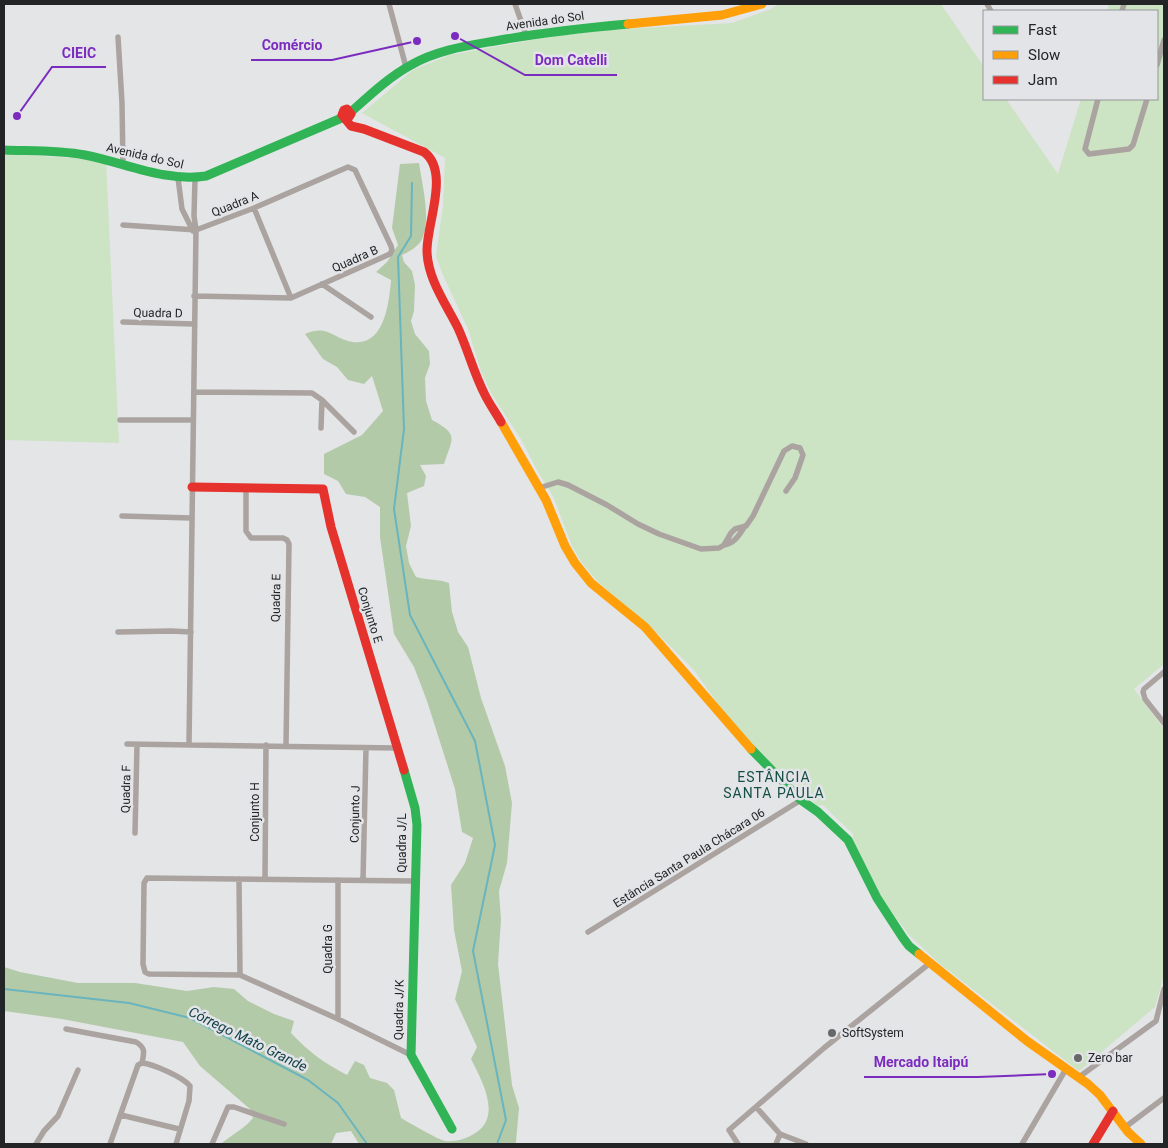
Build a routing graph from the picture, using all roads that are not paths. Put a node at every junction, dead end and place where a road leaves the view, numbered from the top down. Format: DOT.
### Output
graph roads {
  1 [pos="389,4"];
  2 [pos="515,4"];
  3 [pos="762,4"];
  4 [pos="526,36"];
  5 [pos="118,37"];
  6 [pos="1164,40"];
  7 [pos="1158,61"];
  8 [pos="406,67"];
  9 [pos="1098,100"];
  10 [pos="1147,100"];
  11 [pos="347,114"];
  12 [pos="4,150"];
  13 [pos="123,165"];
  14 [pos="348,167"];
  15 [pos="178,178"];
  16 [pos="195,179"];
  17 [pos="254,208"];
  18 [pos="123,225"];
  19 [pos="194,232"];
  20 [pos="322,284"];
  21 [pos="194,296"];
  22 [pos="291,298"];
  23 [pos="371,317"];
  24 [pos="122,322"];
  25 [pos="194,324"];
  26 [pos="194,392"];
  27 [pos="322,400"];
  28 [pos="120,420"];
  29 [pos="193,420"];
  30 [pos="321,428"];
  31 [pos="354,432"];
  32 [pos="192,487"];
  33 [pos="246,488"];
  34 [pos="539,488"];
  35 [pos="786,491"];
  36 [pos="122,516"];
  37 [pos="191,518"];
  38 [pos="118,632"];
  39 [pos="191,632"];
  40 [pos="1164,672"];
  41 [pos="1164,723"];
  42 [pos="127,744"];
  43 [pos="189,744"];
  44 [pos="137,746"];
  45 [pos="266,746"];
  46 [pos="286,746"];
  47 [pos="366,748"];
  48 [pos="397,748"];
  49 [pos="802,800"];
  50 [pos="135,833"];
  51 [pos="239,879"];
  52 [pos="265,880"];
  53 [pos="338,880"];
  54 [pos="363,880"];
  55 [pos="414,881"];
  56 [pos="588,932"];
  57 [pos="930,963"];
  58 [pos="240,975"];
  59 [pos="1164,989"];
  60 [pos="338,1019"];
  61 [pos="66,1029"];
  62 [pos="411,1055"];
  63 [pos="142,1063"];
  64 [pos="1064,1068"];
  65 [pos="78,1070"];
  66 [pos="1079,1077"];
  67 [pos="1164,1098"];
  68 [pos="756,1107"];
  69 [pos="1113,1111"];
  70 [pos="121,1115"];
  71 [pos="284,1124"];
  72 [pos="1124,1128"];
  73 [pos="180,1129"];
  74 [pos="452,1129"];
  75 [pos="780,1134"];
  76 [pos="36,1144"];
  77 [pos="110,1144"];
  78 [pos="176,1144"];
  79 [pos="212,1144"];
  80 [pos="738,1144"];
  81 [pos="776,1144"];
  82 [pos="806,1144"];
  83 [pos="1022,1144"];
  84 [pos="1093,1144"];
  85 [pos="1141,1144"];
  1 -- 8 [label="street"];
  2 -- 4 [label="street"];
  3 -- 4 [label="street, Avenida do Sol"];
  4 -- 8 [label="street, Avenida do Sol"];
  5 -- 13 [label="street"];
  6 -- 7 [label="street"];
  8 -- 11 [label="street, Avenida do Sol"];
  9 -- 10 [label="street"];
  11 -- 16 [label="street, Avenida do Sol"];
  11 -- 34 [label="street"];
  12 -- 13 [label="street, Avenida do Sol"];
  13 -- 15 [label="street, Avenida do Sol"];
  14 -- 17 [label="street, Quadra A"];
  14 -- 20 [label="street, Quadra B"];
  15 -- 16 [label="street, Avenida do Sol"];
  15 -- 19 [label="street"];
  16 -- 19 [label="street"];
  17 -- 19 [label="street, Quadra A"];
  17 -- 22 [label="street"];
  18 -- 19 [label="street, Quadra A"];
  19 -- 21 [label="street"];
  20 -- 22 [label="street, Quadra B"];
  20 -- 23 [label="street"];
  21 -- 22 [label="street, Quadra B"];
  21 -- 25 [label="street"];
  24 -- 25 [label="street, Quadra D"];
  25 -- 26 [label="street"];
  26 -- 27 [label="street"];
  26 -- 29 [label="street"];
  27 -- 30 [label="street"];
  27 -- 31 [label="street"];
  28 -- 29 [label="street"];
  29 -- 32 [label="street"];
  32 -- 33 [label="street"];
  32 -- 37 [label="street"];
  33 -- 46 [label="street, Quadra E"];
  33 -- 48 [label="street, Conjunto E"];
  34 -- 35 [label="street"];
  34 -- 49 [label="street"];
  36 -- 37 [label="street"];
  37 -- 39 [label="street"];
  38 -- 39 [label="street"];
  39 -- 43 [label="street"];
  40 -- 41 [label="street"];
  42 -- 44 [label="street"];
  43 -- 44 [label="street"];
  43 -- 45 [label="street"];
  44 -- 50 [label="street, Quadra F"];
  45 -- 46 [label="street"];
  45 -- 52 [label="street, Conjunto H"];
  46 -- 47 [label="street"];
  47 -- 48 [label="street"];
  47 -- 54 [label="street, Conjunto J"];
  48 -- 55 [label="street, Quadra J/L"];
  49 -- 56 [label="street, Estância Santa Paula Chácara 06"];
  49 -- 57 [label="street"];
  51 -- 52 [label="street"];
  51 -- 58 [label="street"];
  51 -- 58 [label="street"];
  52 -- 53 [label="street"];
  53 -- 54 [label="street"];
  53 -- 60 [label="street, Quadra G"];
  54 -- 55 [label="street"];
  55 -- 62 [label="street, Quadra J/K"];
  57 -- 64 [label="street"];
  57 -- 68 [label="street"];
  58 -- 60 [label="street"];
  59 -- 66 [label="street"];
  60 -- 62 [label="street"];
  61 -- 63 [label="street"];
  62 -- 74 [label="street, Quadra J/K"];
  63 -- 70 [label="street"];
  63 -- 73 [label="street"];
  64 -- 66 [label="street"];
  64 -- 83 [label="street"];
  65 -- 76 [label="street"];
  66 -- 69 [label="street"];
  67 -- 72 [label="street"];
  68 -- 75 [label="street"];
  68 -- 80 [label="street"];
  69 -- 72 [label="street"];
  69 -- 84 [label="street"];
  70 -- 73 [label="street"];
  70 -- 77 [label="street"];
  71 -- 79 [label="street"];
  72 -- 85 [label="street"];
  73 -- 78 [label="street"];
  75 -- 81 [label="street"];
  75 -- 82 [label="street"];
}
